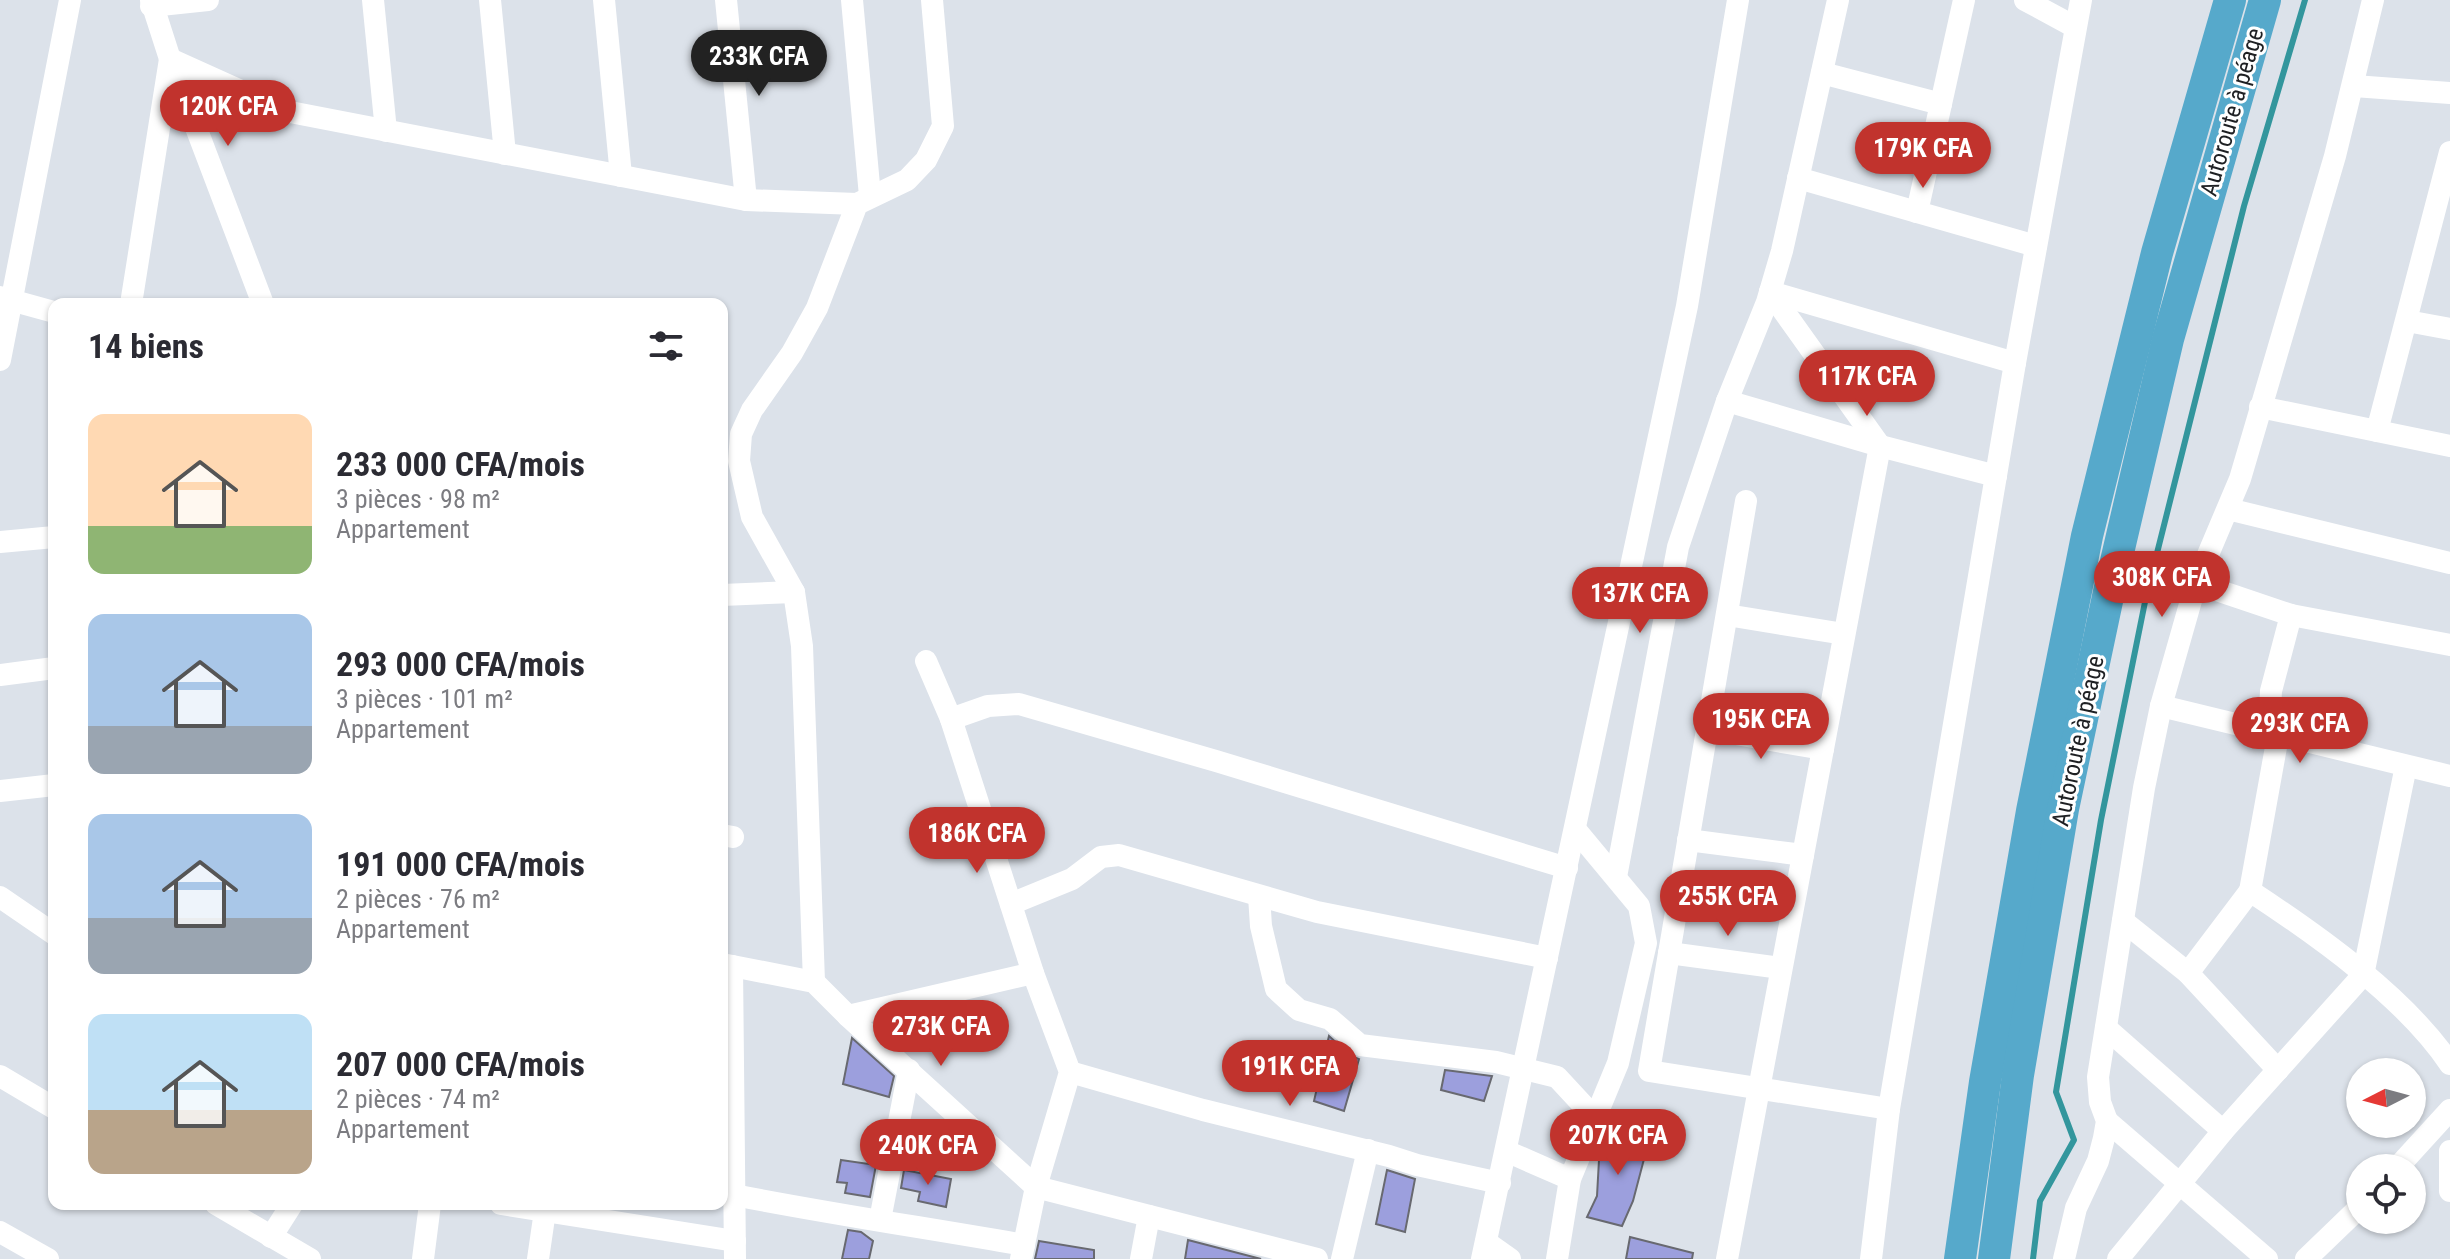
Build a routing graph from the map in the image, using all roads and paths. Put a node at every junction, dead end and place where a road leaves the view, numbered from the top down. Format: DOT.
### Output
graph roads {
  1 [pos="70,0"];
  2 [pos="208,0"];
  3 [pos="373,0"];
  4 [pos="490,0"];
  5 [pos="604,0"];
  6 [pos="726,0"];
  7 [pos="852,0"];
  8 [pos="932,0"];
  9 [pos="1738,0"];
  10 [pos="1838,0"];
  11 [pos="1964,0"];
  12 [pos="2025,0"];
  13 [pos="2081,0"];
  14 [pos="2230,0"];
  15 [pos="2265,0"];
  16 [pos="2373,0"];
  17 [pos="151,3"];
  18 [pos="2075,27"];
  19 [pos="170,59"];
  20 [pos="1822,73"];
  21 [pos="2354,86"];
  22 [pos="2450,93"];
  23 [pos="1941,104"];
  24 [pos="386,131"];
  25 [pos="2450,152"];
  26 [pos="505,154"];
  27 [pos="621,176"];
  28 [pos="1798,178"];
  29 [pos="746,200"];
  30 [pos="863,200"];
  31 [pos="1917,212"];
  32 [pos="2442,214"];
  33 [pos="2036,246"];
  34 [pos="1770,292"];
  35 [pos="132,298"];
  36 [pos="261,298"];
  37 [pos="6,299"];
  38 [pos="48,310"];
  39 [pos="2407,321"];
  40 [pos="2450,329"];
  41 [pos="0,360"];
  42 [pos="2015,363"];
  43 [pos="1727,401"];
  44 [pos="2260,407"];
  45 [pos="2377,431"];
  46 [pos="732,439"];
  47 [pos="1880,446"];
  48 [pos="2450,446"];
  49 [pos="1996,476"];
  50 [pos="1746,501"];
  51 [pos="2228,509"];
  52 [pos="48,538"];
  53 [pos="0,542"];
  54 [pos="2450,563"];
  55 [pos="2196,583"];
  56 [pos="794,592"];
  57 [pos="728,595"];
  58 [pos="1727,615"];
  59 [pos="2291,615"];
  60 [pos="1844,634"];
  61 [pos="2450,645"];
  62 [pos="926,661"];
  63 [pos="48,669"];
  64 [pos="0,675"];
  65 [pos="2161,706"];
  66 [pos="951,719"];
  67 [pos="1707,729"];
  68 [pos="2278,736"];
  69 [pos="1823,749"];
  70 [pos="2406,766"];
  71 [pos="2450,776"];
  72 [pos="48,786"];
  73 [pos="0,791"];
  74 [pos="1575,829"];
  75 [pos="1688,840"];
  76 [pos="1803,855"];
  77 [pos="1567,868"];
  78 [pos="1616,877"];
  79 [pos="2250,891"];
  80 [pos="1259,896"];
  81 [pos="0,897"];
  82 [pos="1011,904"];
  83 [pos="2123,921"];
  84 [pos="48,930"];
  85 [pos="1669,953"];
  86 [pos="1547,958"];
  87 [pos="728,965"];
  88 [pos="1781,968"];
  89 [pos="1033,973"];
  90 [pos="2188,973"];
  91 [pos="2363,975"];
  92 [pos="814,982"];
  93 [pos="728,998"];
  94 [pos="848,1016"];
  95 [pos="2106,1028"];
  96 [pos="2450,1064"];
  97 [pos="1524,1069"];
  98 [pos="909,1070"];
  99 [pos="2278,1070"];
  100 [pos="1070,1072"];
  101 [pos="0,1076"];
  102 [pos="1759,1088"];
  103 [pos="48,1104"];
  104 [pos="1889,1109"];
  105 [pos="2450,1110"];
  106 [pos="1595,1118"];
  107 [pos="2107,1121"];
  108 [pos="2223,1131"];
  109 [pos="1368,1150"];
  110 [pos="1506,1151"];
  111 [pos="2450,1151"];
  112 [pos="2410,1154"];
  113 [pos="1570,1179"];
  114 [pos="1500,1183"];
  115 [pos="2181,1185"];
  116 [pos="1036,1187"];
  117 [pos="2450,1191"];
  118 [pos="734,1195"];
  119 [pos="226,1210"];
  120 [pos="288,1210"];
  121 [pos="429,1210"];
  122 [pos="546,1210"];
  123 [pos="559,1210"];
  124 [pos="1149,1216"];
  125 [pos="880,1220"];
  126 [pos="2346,1220"];
  127 [pos="0,1232"];
  128 [pos="271,1237"];
  129 [pos="735,1250"];
  130 [pos="1484,1250"];
  131 [pos="1022,1252"];
  132 [pos="1272,1253"];
  133 [pos="304,1258"];
  134 [pos="48,1259"];
  135 [pos="423,1259"];
  136 [pos="538,1259"];
  137 [pos="1141,1259"];
  138 [pos="1317,1259"];
  139 [pos="1342,1259"];
  140 [pos="1510,1259"];
  141 [pos="1557,1259"];
  142 [pos="1727,1259"];
  143 [pos="1871,1259"];
  144 [pos="1960,1259"];
  145 [pos="1994,1259"];
  146 [pos="2064,1259"];
  147 [pos="2118,1259"];
  148 [pos="2267,1259"];
  149 [pos="2306,1259"];
  1 -- 37 [label="street"];
  2 -- 17 [label="street"];
  3 -- 24 [label="street"];
  4 -- 26 [label="street"];
  5 -- 27 [label="street"];
  6 -- 29 [label="street"];
  7 -- 30 [label="street"];
  8 -- 30 [label="street"];
  9 -- 74 [label="street"];
  10 -- 20 [label="street"];
  11 -- 23 [label="street"];
  12 -- 18 [label="street"];
  13 -- 18 [label="street"];
  14 -- 144 [label="highway"];
  15 -- 145 [label="highway, Autoroute à péage"];
  16 -- 21 [label="street"];
  17 -- 19 [label="street"];
  18 -- 33 [label="street"];
  19 -- 24 [label="street"];
  19 -- 35 [label="street"];
  19 -- 36 [label="street"];
  20 -- 23 [label="street"];
  20 -- 28 [label="street"];
  21 -- 22 [label="street"];
  21 -- 44 [label="street"];
  23 -- 31 [label="street"];
  24 -- 26 [label="street"];
  25 -- 32 [label="street"];
  26 -- 27 [label="street"];
  27 -- 29 [label="street"];
  28 -- 31 [label="street"];
  28 -- 34 [label="street"];
  29 -- 30 [label="street"];
  30 -- 46 [label="street"];
  31 -- 33 [label="street"];
  32 -- 39 [label="street"];
  33 -- 42 [label="street"];
  34 -- 42 [label="street"];
  34 -- 43 [label="street"];
  34 -- 47 [label="street"];
  37 -- 38 [label="street"];
  37 -- 41 [label="street"];
  39 -- 40 [label="street"];
  39 -- 45 [label="street"];
  42 -- 49 [label="street"];
  43 -- 47 [label="street"];
  43 -- 78 [label="street"];
  44 -- 45 [label="street"];
  44 -- 51 [label="street"];
  45 -- 48 [label="street"];
  46 -- 56 [label="street"];
  47 -- 49 [label="street"];
  47 -- 60 [label="street"];
  49 -- 104 [label="street"];
  50 -- 58 [label="street"];
  51 -- 54 [label="street"];
  51 -- 55 [label="street"];
  52 -- 53 [label="street"];
  55 -- 59 [label="street"];
  55 -- 65 [label="street"];
  56 -- 57 [label="street"];
  56 -- 92 [label="street"];
  58 -- 60 [label="street"];
  58 -- 67 [label="street"];
  59 -- 61 [label="street"];
  59 -- 68 [label="street"];
  60 -- 69 [label="street"];
  62 -- 66 [label="street"];
  63 -- 64 [label="street"];
  65 -- 68 [label="street"];
  65 -- 83 [label="street"];
  66 -- 77 [label="street"];
  66 -- 82 [label="street"];
  67 -- 69 [label="street"];
  67 -- 75 [label="street"];
  68 -- 70 [label="street"];
  68 -- 79 [label="street"];
  69 -- 76 [label="street"];
  70 -- 71 [label="street"];
  70 -- 91 [label="street"];
  72 -- 73 [label="street"];
  74 -- 77 [label="street"];
  74 -- 78 [label="street"];
  75 -- 76 [label="street"];
  75 -- 85 [label="street"];
  76 -- 88 [label="street"];
  77 -- 86 [label="street"];
  78 -- 106 [label="street"];
  79 -- 90 [label="street"];
  79 -- 91 [label="street"];
  80 -- 82 [label="street"];
  80 -- 86 [label="street"];
  80 -- 97 [label="street"];
  81 -- 84 [label="street"];
  82 -- 89 [label="street"];
  83 -- 90 [label="street"];
  83 -- 95 [label="street"];
  85 -- 88 [label="street"];
  85 -- 102 [label="street"];
  86 -- 97 [label="street"];
  87 -- 92 [label="street"];
  88 -- 102 [label="street"];
  89 -- 94 [label="street"];
  89 -- 100 [label="street"];
  90 -- 99 [label="street"];
  91 -- 96 [label="street"];
  91 -- 99 [label="street"];
  92 -- 94 [label="street"];
  93 -- 118 [label="street"];
  94 -- 98 [label="street"];
  95 -- 107 [label="street"];
  95 -- 108 [label="street"];
  97 -- 106 [label="street"];
  97 -- 110 [label="street"];
  98 -- 116 [label="street"];
  98 -- 125 [label="street"];
  99 -- 108 [label="street"];
  100 -- 109 [label="street"];
  100 -- 116 [label="street"];
  101 -- 103 [label="street"];
  102 -- 104 [label="street"];
  102 -- 142 [label="street"];
  104 -- 143 [label="street"];
  105 -- 112 [label="street"];
  106 -- 113 [label="street"];
  107 -- 115 [label="street"];
  107 -- 146 [label="street"];
  108 -- 115 [label="street"];
  109 -- 114 [label="street"];
  109 -- 139 [label="street"];
  110 -- 113 [label="street"];
  110 -- 114 [label="street"];
  111 -- 117 [label="street"];
  113 -- 141 [label="street"];
  114 -- 130 [label="street"];
  115 -- 147 [label="street"];
  115 -- 148 [label="street"];
  116 -- 124 [label="street"];
  116 -- 131 [label="street"];
  118 -- 125 [label="street"];
  118 -- 129 [label="street"];
  119 -- 128 [label="street"];
  120 -- 128 [label="street"];
  121 -- 135 [label="street"];
  122 -- 136 [label="street"];
  123 -- 129 [label="street"];
  124 -- 132 [label="street"];
  124 -- 137 [label="street"];
  125 -- 131 [label="street"];
  126 -- 149 [label="street"];
  127 -- 134 [label="street"];
  128 -- 133 [label="street"];
  130 -- 140 [label="street"];
  132 -- 138 [label="street"];
}
